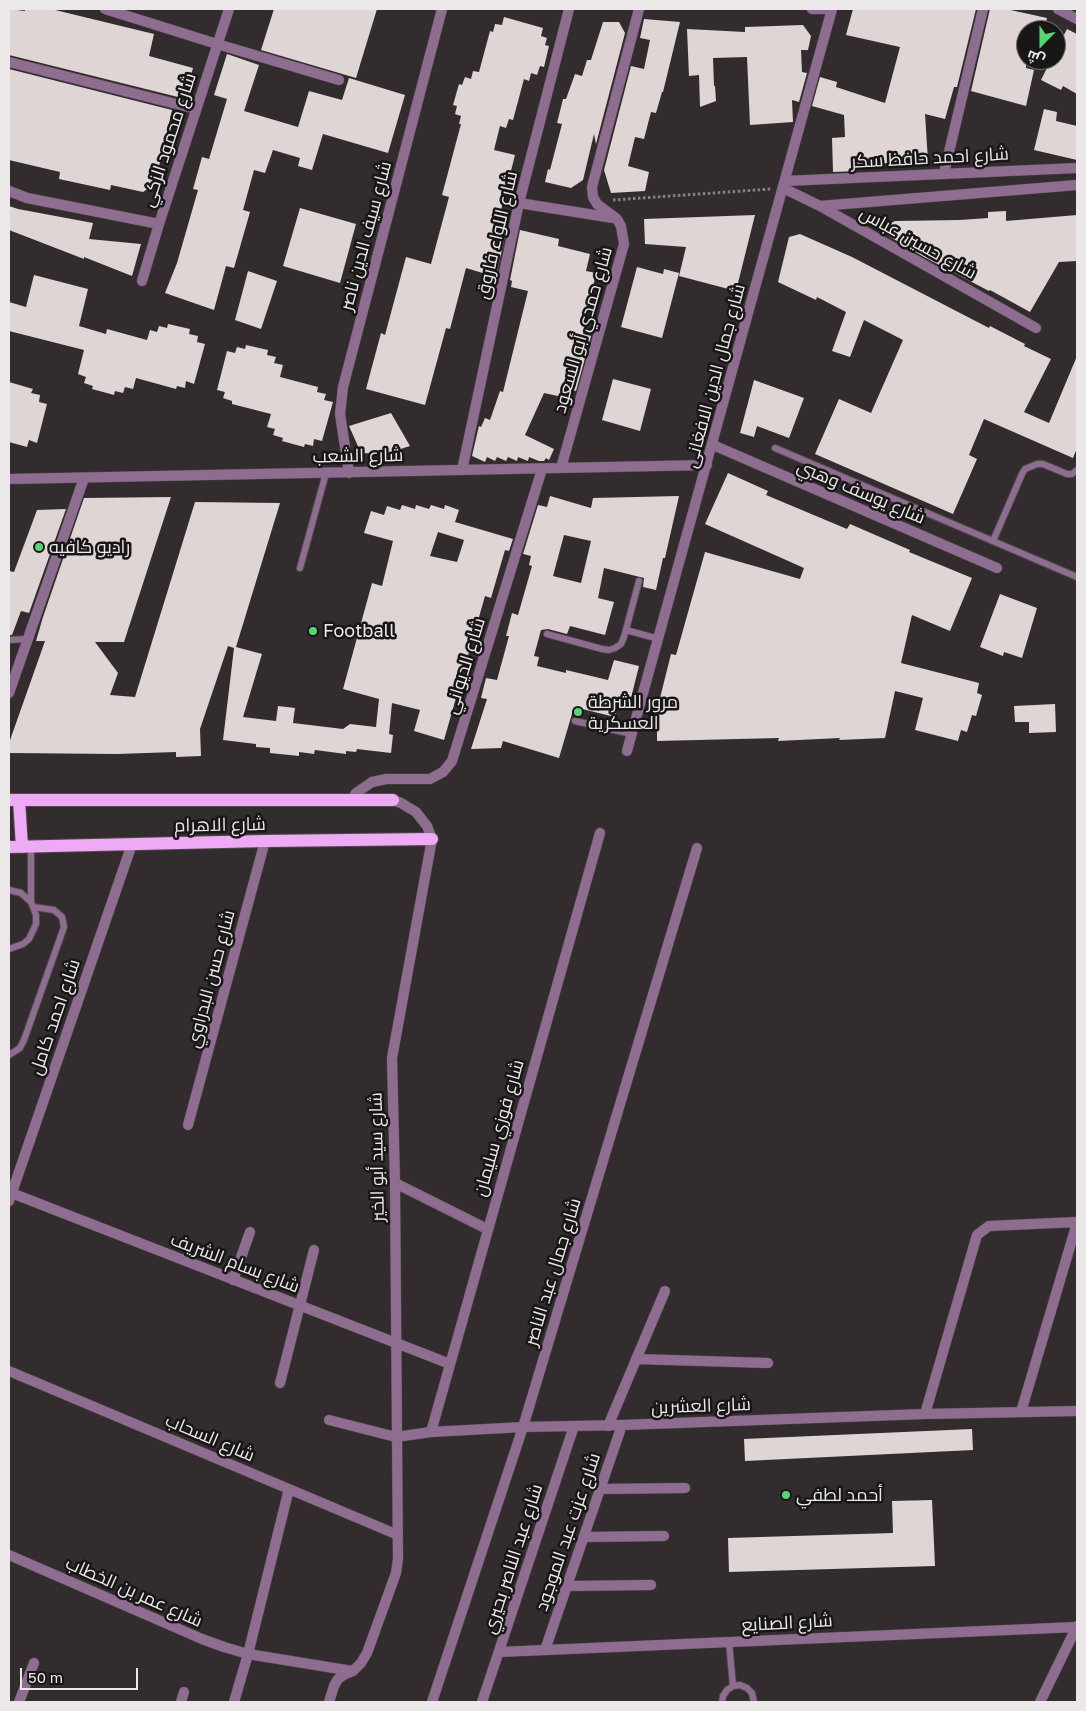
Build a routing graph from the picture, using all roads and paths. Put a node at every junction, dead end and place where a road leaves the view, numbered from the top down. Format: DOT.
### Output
graph roads {
  1 [pos="106,9"];
  2 [pos="229,9"];
  3 [pos="442,9"];
  4 [pos="569,9"];
  5 [pos="639,9"];
  6 [pos="812,9"];
  7 [pos="832,9"];
  8 [pos="984,9"];
  9 [pos="1058,9"];
  10 [pos="1077,19"];
  11 [pos="217,44"];
  12 [pos="9,62"];
  13 [pos="339,80"];
  14 [pos="196,109"];
  15 [pos="1077,168"];
  16 [pos="944,173"];
  17 [pos="784,184"];
  18 [pos="1077,185"];
  19 [pos="9,191"];
  20 [pos="595,201"];
  21 [pos="519,203"];
  22 [pos="820,206"];
  23 [pos="617,219"];
  24 [pos="159,224"];
  25 [pos="142,282"];
  26 [pos="1036,328"];
  27 [pos="713,445"];
  28 [pos="775,448"];
  29 [pos="707,465"];
  30 [pos="561,468"];
  31 [pos="542,469"];
  32 [pos="462,470"];
  33 [pos="1077,470"];
  34 [pos="326,473"];
  35 [pos="349,473"];
  36 [pos="84,478"];
  37 [pos="9,479"];
  38 [pos="993,541"];
  39 [pos="300,568"];
  40 [pos="997,568"];
  41 [pos="1077,577"];
  42 [pos="639,581"];
  43 [pos="626,630"];
  44 [pos="547,634"];
  45 [pos="28,639"];
  46 [pos="659,639"];
  47 [pos="9,640"];
  48 [pos="9,694"];
  49 [pos="575,721"];
  50 [pos="632,734"];
  51 [pos="628,751"];
  52 [pos="14,800"];
  53 [pos="393,800"];
  54 [pos="351,801"];
  55 [pos="600,833"];
  56 [pos="432,839"];
  57 [pos="265,841"];
  58 [pos="132,844"];
  59 [pos="21,847"];
  60 [pos="697,848"];
  61 [pos="9,890"];
  62 [pos="32,904"];
  63 [pos="9,949"];
  64 [pos="9,1055"];
  65 [pos="188,1125"];
  66 [pos="395,1183"];
  67 [pos="10,1196"];
  68 [pos="1077,1222"];
  69 [pos="487,1229"];
  70 [pos="250,1232"];
  71 [pos="314,1250"];
  72 [pos="233,1280"];
  73 [pos="665,1291"];
  74 [pos="300,1306"];
  75 [pos="396,1343"];
  76 [pos="636,1358"];
  77 [pos="768,1363"];
  78 [pos="450,1364"];
  79 [pos="9,1371"];
  80 [pos="280,1383"];
  81 [pos="1077,1411"];
  82 [pos="1021,1412"];
  83 [pos="925,1414"];
  84 [pos="329,1420"];
  85 [pos="622,1425"];
  86 [pos="574,1426"];
  87 [pos="608,1426"];
  88 [pos="523,1427"];
  89 [pos="431,1432"];
  90 [pos="396,1437"];
  91 [pos="685,1488"];
  92 [pos="289,1489"];
  93 [pos="600,1490"];
  94 [pos="398,1535"];
  95 [pos="664,1536"];
  96 [pos="584,1537"];
  97 [pos="9,1555"];
  98 [pos="651,1585"];
  99 [pos="567,1586"];
  100 [pos="1077,1626"];
  101 [pos="729,1642"];
  102 [pos="545,1650"];
  103 [pos="499,1652"];
  104 [pos="248,1654"];
  105 [pos="34,1663"];
  106 [pos="353,1671"];
  107 [pos="733,1686"];
  108 [pos="19,1702"];
  109 [pos="234,1702"];
  110 [pos="329,1702"];
  111 [pos="432,1702"];
  112 [pos="482,1702"];
  113 [pos="722,1702"];
  114 [pos="754,1702"];
  115 [pos="1040,1702"];
  1 -- 11 [label="street"];
  2 -- 11 [label="street, شارع محمود الزكي"];
  3 -- 35 [label="street, شارع سيف الدين ناصر"];
  4 -- 21 [label="street, شارع اللواء فاروق"];
  5 -- 20 [label="street"];
  6 -- 7 [label="street"];
  7 -- 17 [label="street, شارع جمال الدين الافغانى"];
  8 -- 16 [label="street"];
  9 -- 10 [label="street"];
  11 -- 13 [label="street"];
  11 -- 14 [label="street, شارع محمود الزكي"];
  12 -- 14 [label="street"];
  14 -- 24 [label="street, شارع محمود الزكي"];
  15 -- 16 [label="street, شارع احمد حافظ سكر"];
  16 -- 17 [label="street, شارع احمد حافظ سكر"];
  17 -- 20 [label="path"];
  17 -- 22 [label="street, شارع حسين عباس"];
  17 -- 27 [label="street, شارع جمال الدين الافغانى"];
  18 -- 22 [label="street, شارع احمد حافظ سكر"];
  19 -- 24 [label="street"];
  20 -- 23 [label="street"];
  21 -- 23 [label="street"];
  21 -- 32 [label="street, شارع اللواء فاروق"];
  22 -- 26 [label="street, شارع حسين عباس"];
  23 -- 30 [label="street, شارع حمدي أبو السعود"];
  24 -- 25 [label="street, شارع محمود الزكي"];
  27 -- 29 [label="street, شارع جمال الدين الافغانى"];
  27 -- 40 [label="street, شارع يوسف وهبي"];
  28 -- 38 [label="lane"];
  29 -- 30 [label="street, شارع الشعب"];
  29 -- 46 [label="street, شارع جمال الدين الافغانى"];
  30 -- 31 [label="street, شارع الشعب"];
  31 -- 32 [label="street, شارع الشعب"];
  31 -- 54 [label="street, شارع الديواني"];
  32 -- 35 [label="street, شارع الشعب"];
  33 -- 38 [label="lane"];
  34 -- 35 [label="street, شارع الشعب"];
  34 -- 36 [label="street, شارع الشعب"];
  34 -- 39 [label="lane"];
  36 -- 37 [label="street, شارع الشعب"];
  36 -- 45 [label="street"];
  38 -- 41 [label="lane"];
  42 -- 43 [label="lane"];
  43 -- 44 [label="lane"];
  43 -- 46 [label="lane"];
  45 -- 47 [label="lane"];
  45 -- 48 [label="street"];
  46 -- 50 [label="street, شارع جمال الدين الافغانى"];
  49 -- 50 [label="lane"];
  50 -- 51 [label="street, شارع جمال الدين الافغانى"];
  52 -- 54 [label="main road, شارع الاهرام"];
  52 -- 59 [label="main road"];
  53 -- 54 [label="main road, شارع الاهرام"];
  53 -- 56 [label="street"];
  55 -- 69 [label="street, شارع فوزي سليمان"];
  56 -- 57 [label="main road, شارع الاهرام"];
  56 -- 66 [label="street, شارع سيد أبو الخير"];
  57 -- 58 [label="main road, شارع الاهرام"];
  57 -- 65 [label="street, شارع حسن البدراوي"];
  58 -- 59 [label="main road, شارع الاهرام"];
  58 -- 67 [label="street, شارع احمد كامل"];
  59 -- 62 [label="lane"];
  60 -- 88 [label="street, شارع جمال عبد الناصر"];
  61 -- 62 [label="lane"];
  62 -- 63 [label="lane"];
  62 -- 64 [label="lane"];
  66 -- 69 [label="street"];
  66 -- 75 [label="street, شارع سيد أبو الخير"];
  67 -- 72 [label="street, شارع بسام الشريف"];
  68 -- 82 [label="street"];
  68 -- 83 [label="street"];
  69 -- 78 [label="street, شارع فوزي سليمان"];
  70 -- 72 [label="street"];
  71 -- 74 [label="street"];
  72 -- 74 [label="street, شارع بسام الشريف"];
  73 -- 76 [label="street"];
  74 -- 75 [label="street, شارع بسام الشريف"];
  74 -- 80 [label="street"];
  75 -- 78 [label="street, شارع بسام الشريف"];
  75 -- 90 [label="street, شارع سيد أبو الخير"];
  76 -- 77 [label="street"];
  76 -- 87 [label="street"];
  78 -- 89 [label="street, شارع فوزي سليمان"];
  79 -- 92 [label="street, شارع السحاب"];
  81 -- 82 [label="street, شارع العشرين"];
  82 -- 83 [label="street, شارع العشرين"];
  83 -- 85 [label="street, شارع العشرين"];
  84 -- 90 [label="street, شارع العشرين"];
  85 -- 87 [label="street, شارع العشرين"];
  85 -- 93 [label="street, شارع عزت عبد الموجود"];
  86 -- 87 [label="street, شارع العشرين"];
  86 -- 88 [label="street, شارع العشرين"];
  86 -- 103 [label="street, شارع عبد الناصر بحيري"];
  88 -- 89 [label="street, شارع العشرين"];
  88 -- 111 [label="street, شارع جمال عبد الناصر"];
  89 -- 90 [label="street, شارع العشرين"];
  90 -- 94 [label="street, شارع سيد أبو الخير"];
  91 -- 93 [label="street"];
  92 -- 94 [label="street, شارع السحاب"];
  92 -- 104 [label="street"];
  93 -- 96 [label="street, شارع عزت عبد الموجود"];
  94 -- 106 [label="street, شارع سيد أبو الخير"];
  95 -- 96 [label="street"];
  96 -- 99 [label="street, شارع عزت عبد الموجود"];
  97 -- 104 [label="street, شارع عمر بن الخطاب"];
  98 -- 99 [label="street"];
  99 -- 102 [label="street, شارع عزت عبد الموجود"];
  100 -- 101 [label="street, شارع الصنايع"];
  100 -- 115 [label="street"];
  101 -- 102 [label="street, شارع الصنايع"];
  101 -- 107 [label="lane"];
  102 -- 103 [label="street, شارع الصنايع"];
  103 -- 112 [label="street, شارع عبد الناصر بحيري"];
  104 -- 106 [label="street, شارع عمر بن الخطاب"];
  104 -- 109 [label="street"];
  105 -- 108 [label="street"];
  106 -- 110 [label="street, شارع سيد أبو الخير"];
  107 -- 113 [label="lane"];
  107 -- 114 [label="lane"];
}
